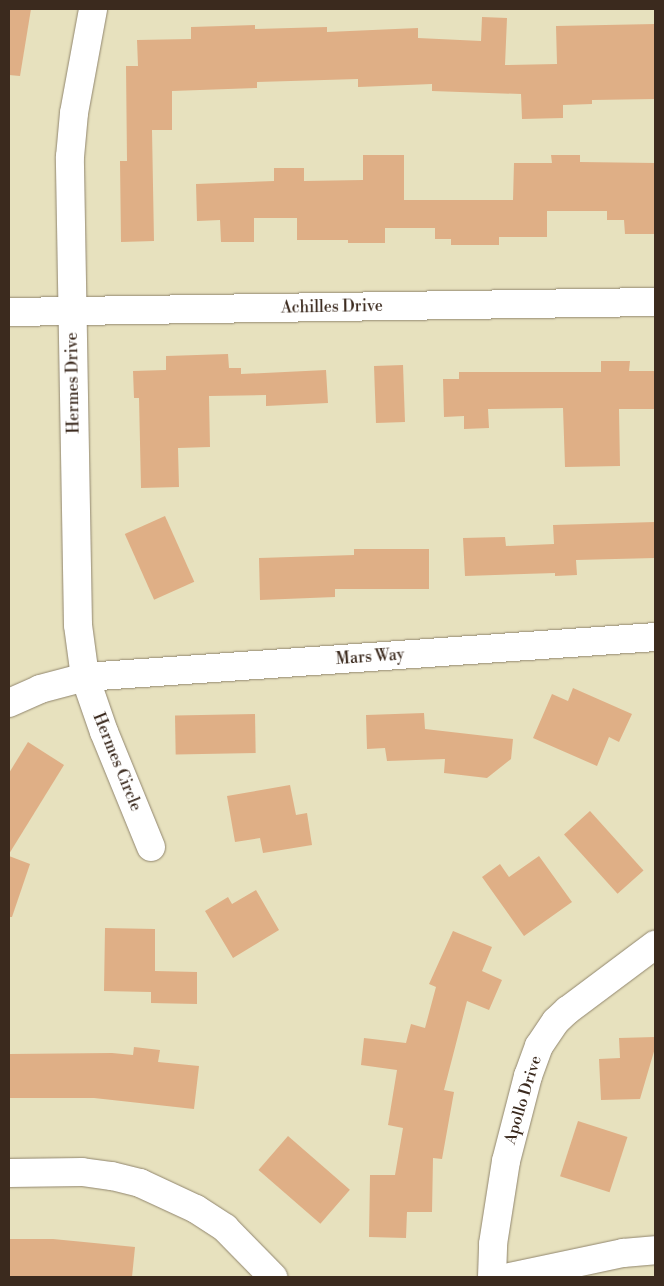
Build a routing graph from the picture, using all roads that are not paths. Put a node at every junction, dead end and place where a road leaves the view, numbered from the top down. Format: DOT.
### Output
graph roads {
  1 [pos="93,9"];
  2 [pos="655,302"];
  3 [pos="71,311"];
  4 [pos="9,312"];
  5 [pos="655,637"];
  6 [pos="85,677"];
  7 [pos="9,703"];
  8 [pos="151,847"];
  9 [pos="655,945"];
  10 [pos="9,1172"];
  11 [pos="655,1250"];
  12 [pos="273,1277"];
  13 [pos="492,1277"];
  14 [pos="510,1277"];
  1 -- 3 [label="street, Hermes Drive"];
  2 -- 3 [label="street, Achilles Drive"];
  3 -- 4 [label="street, Achilles Drive"];
  3 -- 6 [label="street, Hermes Drive"];
  5 -- 6 [label="street, Mars Way"];
  6 -- 7 [label="street"];
  6 -- 8 [label="street, Hermes Circle"];
  9 -- 13 [label="street, Apollo Drive"];
  10 -- 12 [label="street"];
  11 -- 14 [label="street"];
}
